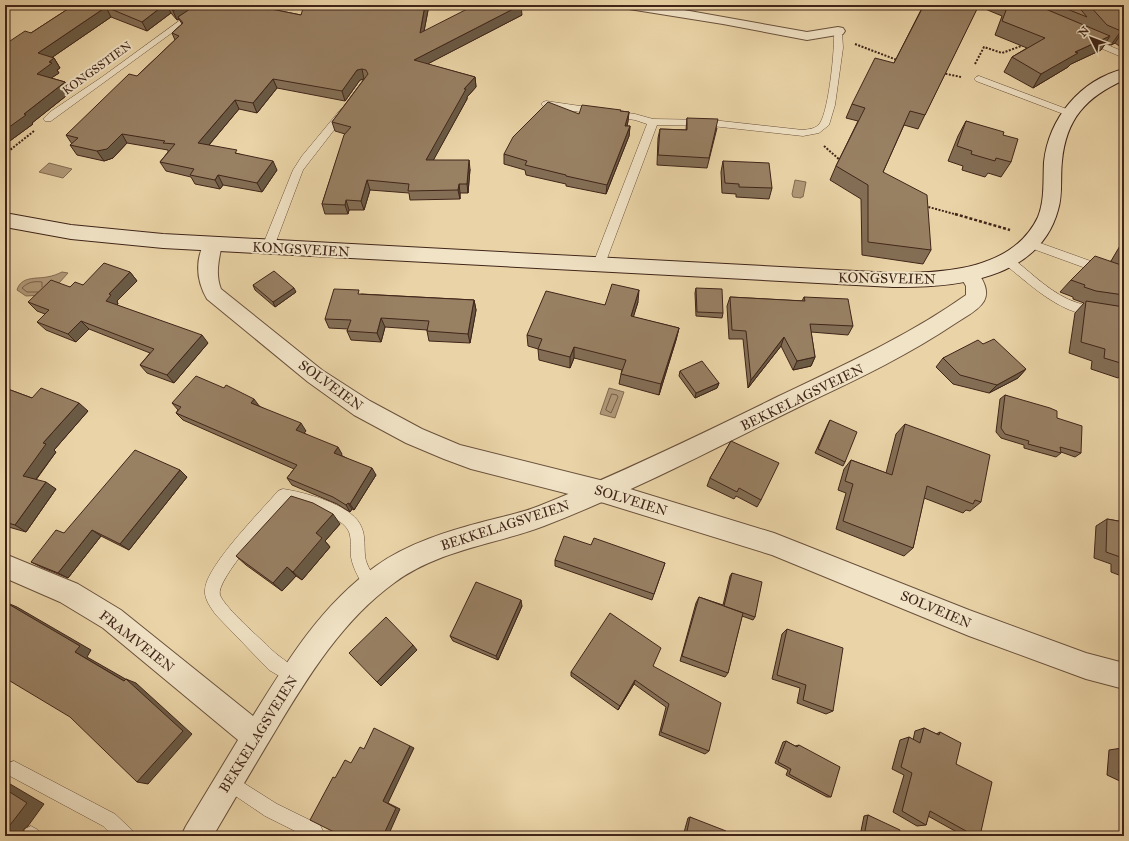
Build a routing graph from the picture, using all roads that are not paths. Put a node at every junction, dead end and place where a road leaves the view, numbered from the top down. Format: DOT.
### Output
graph roads {
  1 [pos="206,5"];
  2 [pos="629,5"];
  3 [pos="1079,32"];
  4 [pos="838,36"];
  5 [pos="1124,55"];
  6 [pos="1124,74"];
  7 [pos="979,79"];
  8 [pos="546,104"];
  9 [pos="347,106"];
  10 [pos="1068,113"];
  11 [pos="48,119"];
  12 [pos="653,122"];
  13 [pos="5,220"];
  14 [pos="1030,243"];
  15 [pos="213,244"];
  16 [pos="268,247"];
  17 [pos="1007,260"];
  18 [pos="599,264"];
  19 [pos="968,274"];
  20 [pos="1124,278"];
  21 [pos="1124,315"];
  22 [pos="604,492"];
  23 [pos="5,566"];
  24 [pos="371,586"];
  25 [pos="293,676"];
  26 [pos="1124,676"];
  27 [pos="256,737"];
  28 [pos="14,769"];
  29 [pos="228,781"];
  30 [pos="314,831"];
  31 [pos="126,836"];
  32 [pos="196,836"];
  1 -- 11 [label="lane, KONGSSTIEN"];
  2 -- 4 [label="street"];
  3 -- 5 [label="lane"];
  4 -- 12 [label="lane"];
  6 -- 10 [label="street, KONGSVEIEN"];
  7 -- 10 [label="lane"];
  8 -- 12 [label="lane"];
  9 -- 16 [label="lane"];
  10 -- 14 [label="street, KONGSVEIEN"];
  12 -- 18 [label="lane"];
  13 -- 15 [label="street, KONGSVEIEN"];
  14 -- 17 [label="street, KONGSVEIEN"];
  14 -- 20 [label="lane"];
  15 -- 16 [label="street, KONGSVEIEN"];
  15 -- 22 [label="street, SOLVEIEN"];
  16 -- 18 [label="street, KONGSVEIEN"];
  17 -- 19 [label="street, KONGSVEIEN"];
  17 -- 21 [label="lane"];
  18 -- 19 [label="street, KONGSVEIEN"];
  19 -- 22 [label="street, BEKKELAGSVEIEN"];
  22 -- 24 [label="street, BEKKELAGSVEIEN"];
  22 -- 26 [label="street, SOLVEIEN"];
  23 -- 27 [label="street, FRAMVEIEN"];
  24 -- 25 [label="street, BEKKELAGSVEIEN"];
  24 -- 25 [label="lane"];
  25 -- 27 [label="street, BEKKELAGSVEIEN"];
  27 -- 29 [label="street, BEKKELAGSVEIEN"];
  28 -- 31 [label="lane"];
  29 -- 30 [label="lane"];
  29 -- 32 [label="street, BEKKELAGSVEIEN"];
}
